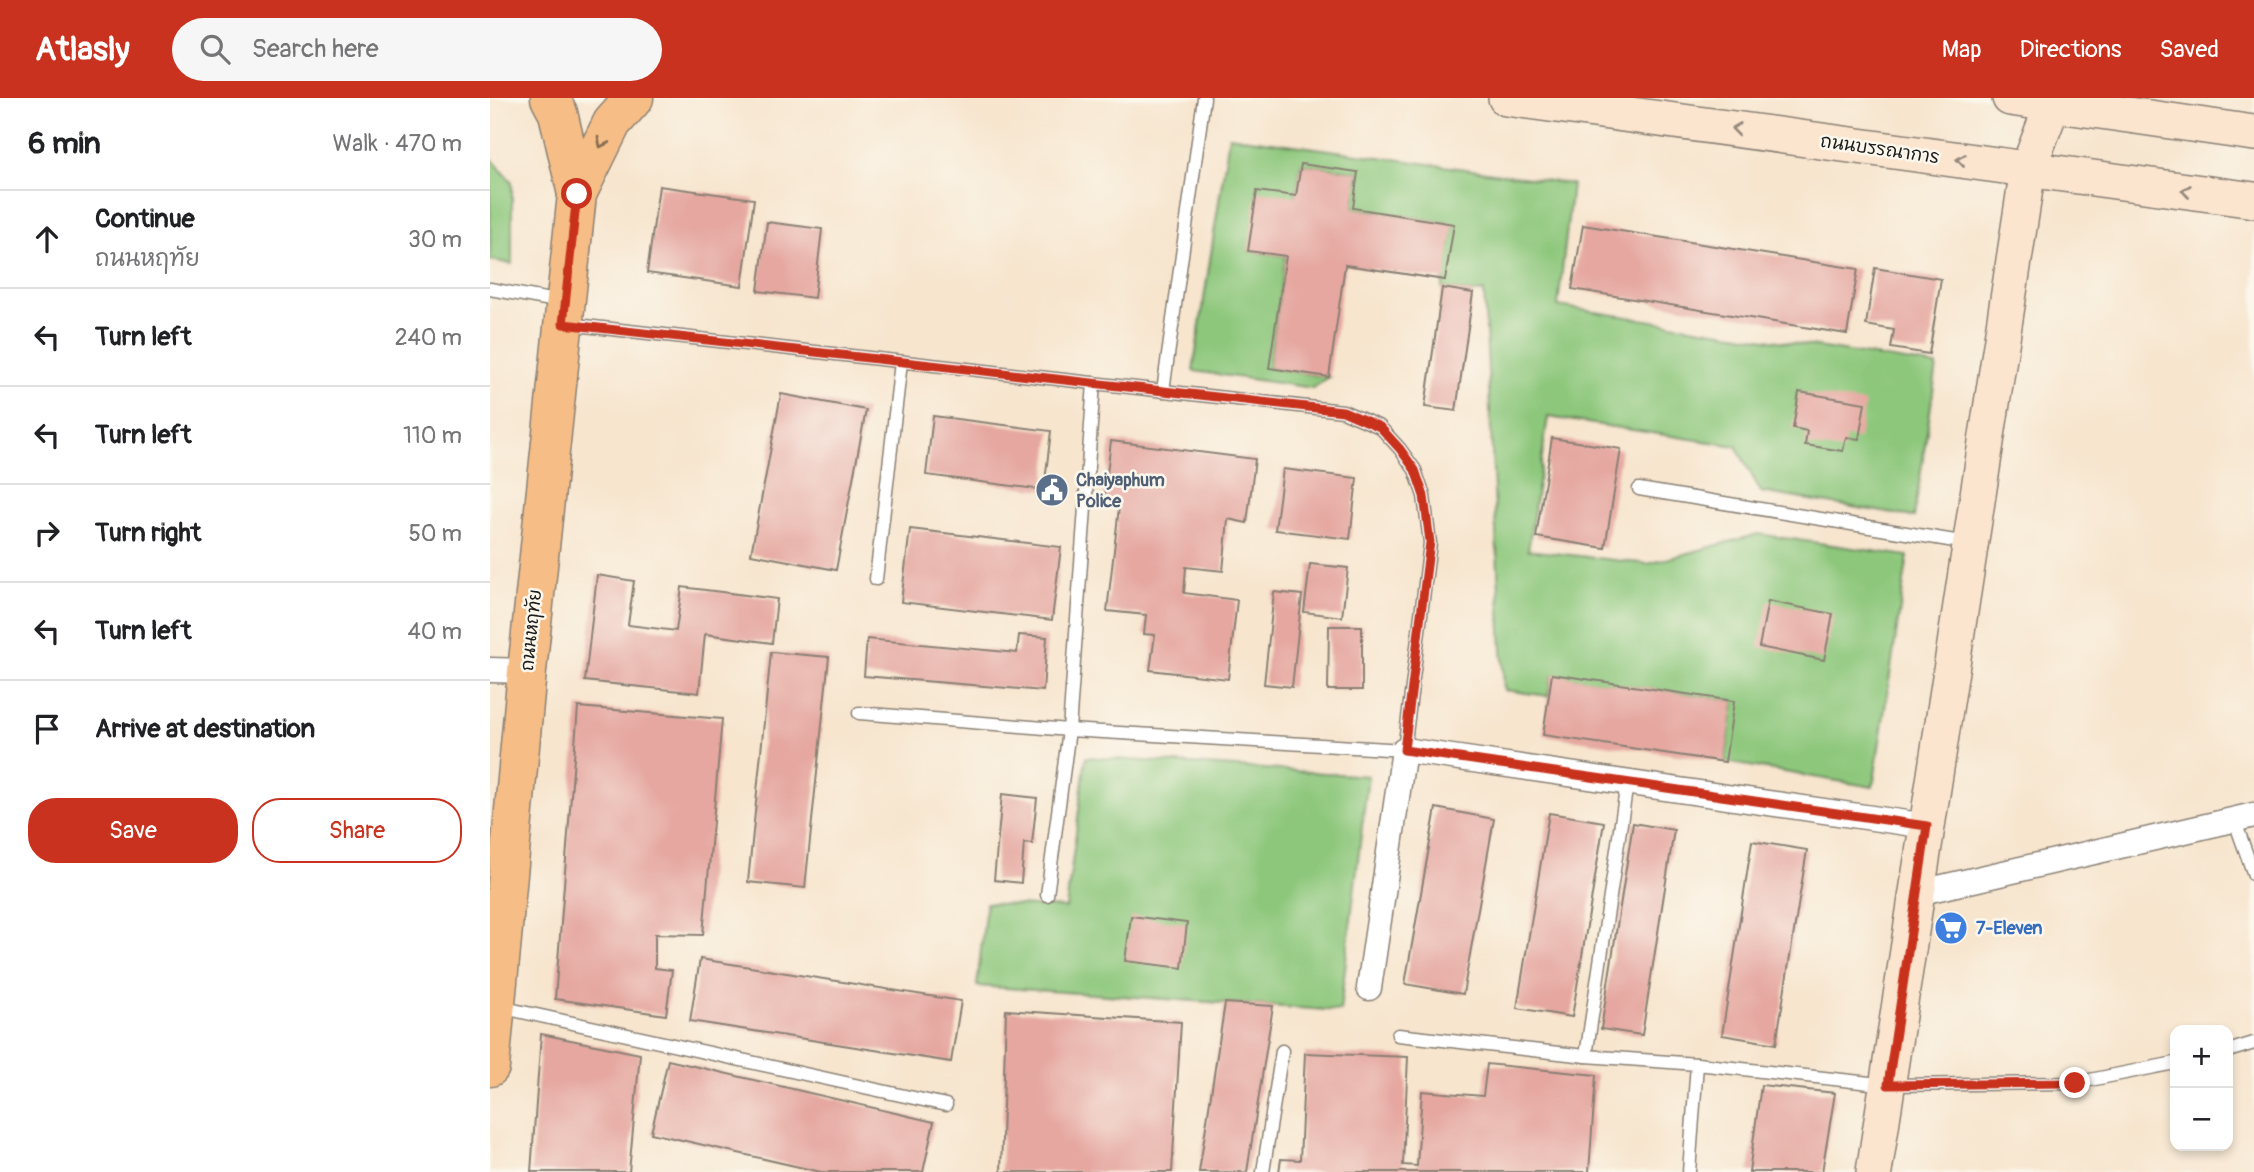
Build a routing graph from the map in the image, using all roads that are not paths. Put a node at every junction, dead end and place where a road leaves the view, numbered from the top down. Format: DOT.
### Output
graph roads {
  1 [pos="550,98"];
  2 [pos="634,98"];
  3 [pos="1204,98"];
  4 [pos="1506,98"];
  5 [pos="2010,98"];
  6 [pos="2055,101"];
  7 [pos="2254,133"];
  8 [pos="2028,169"];
  9 [pos="577,194"];
  10 [pos="2254,200"];
  11 [pos="490,289"];
  12 [pos="564,313"];
  13 [pos="901,362"];
  14 [pos="1094,383"];
  15 [pos="1163,391"];
  16 [pos="1639,489"];
  17 [pos="1971,544"];
  18 [pos="876,579"];
  19 [pos="490,670"];
  20 [pos="527,671"];
  21 [pos="859,713"];
  22 [pos="1069,730"];
  23 [pos="1404,750"];
  24 [pos="1627,783"];
  25 [pos="2244,817"];
  26 [pos="1927,826"];
  27 [pos="2254,875"];
  28 [pos="1917,893"];
  29 [pos="1047,895"];
  30 [pos="1369,988"];
  31 [pos="496,1006"];
  32 [pos="1398,1035"];
  33 [pos="2254,1043"];
  34 [pos="2233,1049"];
  35 [pos="1282,1051"];
  36 [pos="1586,1056"];
  37 [pos="1698,1064"];
  38 [pos="2170,1064"];
  39 [pos="490,1067"];
  40 [pos="1888,1085"];
  41 [pos="946,1105"];
  42 [pos="1264,1172"];
  43 [pos="1689,1172"];
  44 [pos="1874,1172"];
  1 -- 9 [label="main road, ถนนหฤทัย"];
  2 -- 9 [label="main road, ถนนหฤทัย, one-way"];
  3 -- 15 [label="lane"];
  8 -- 4 [label="main road, ถนนบรรณาการ, one-way"];
  5 -- 6 [label="main road"];
  6 -- 7 [label="main road"];
  6 -- 8 [label="main road"];
  10 -- 8 [label="main road, ถนนบรรณาการ, one-way"];
  8 -- 17 [label="main road"];
  9 -- 12 [label="main road, ถนนหฤทัย"];
  11 -- 12 [label="lane"];
  12 -- 13 [label="lane"];
  12 -- 20 [label="main road, ถนนหฤทัย"];
  13 -- 14 [label="lane"];
  13 -- 18 [label="lane"];
  14 -- 15 [label="lane"];
  14 -- 22 [label="lane"];
  15 -- 23 [label="lane"];
  16 -- 17 [label="lane"];
  17 -- 26 [label="main road"];
  19 -- 20 [label="street"];
  20 -- 31 [label="main road, ถนนหฤทัย"];
  21 -- 22 [label="lane"];
  22 -- 23 [label="lane"];
  22 -- 29 [label="lane"];
  23 -- 24 [label="street"];
  23 -- 30 [label="street"];
  24 -- 26 [label="street"];
  24 -- 36 [label="lane"];
  25 -- 27 [label="lane"];
  25 -- 28 [label="street"];
  26 -- 28 [label="main road"];
  28 -- 40 [label="main road"];
  31 -- 39 [label="main road, ถนนหฤทัย"];
  31 -- 41 [label="lane"];
  32 -- 36 [label="lane"];
  33 -- 34 [label="lane"];
  35 -- 42 [label="lane"];
  36 -- 37 [label="lane"];
  37 -- 40 [label="lane"];
  37 -- 43 [label="lane"];
  38 -- 40 [label="lane"];
  40 -- 44 [label="main road"];
}
